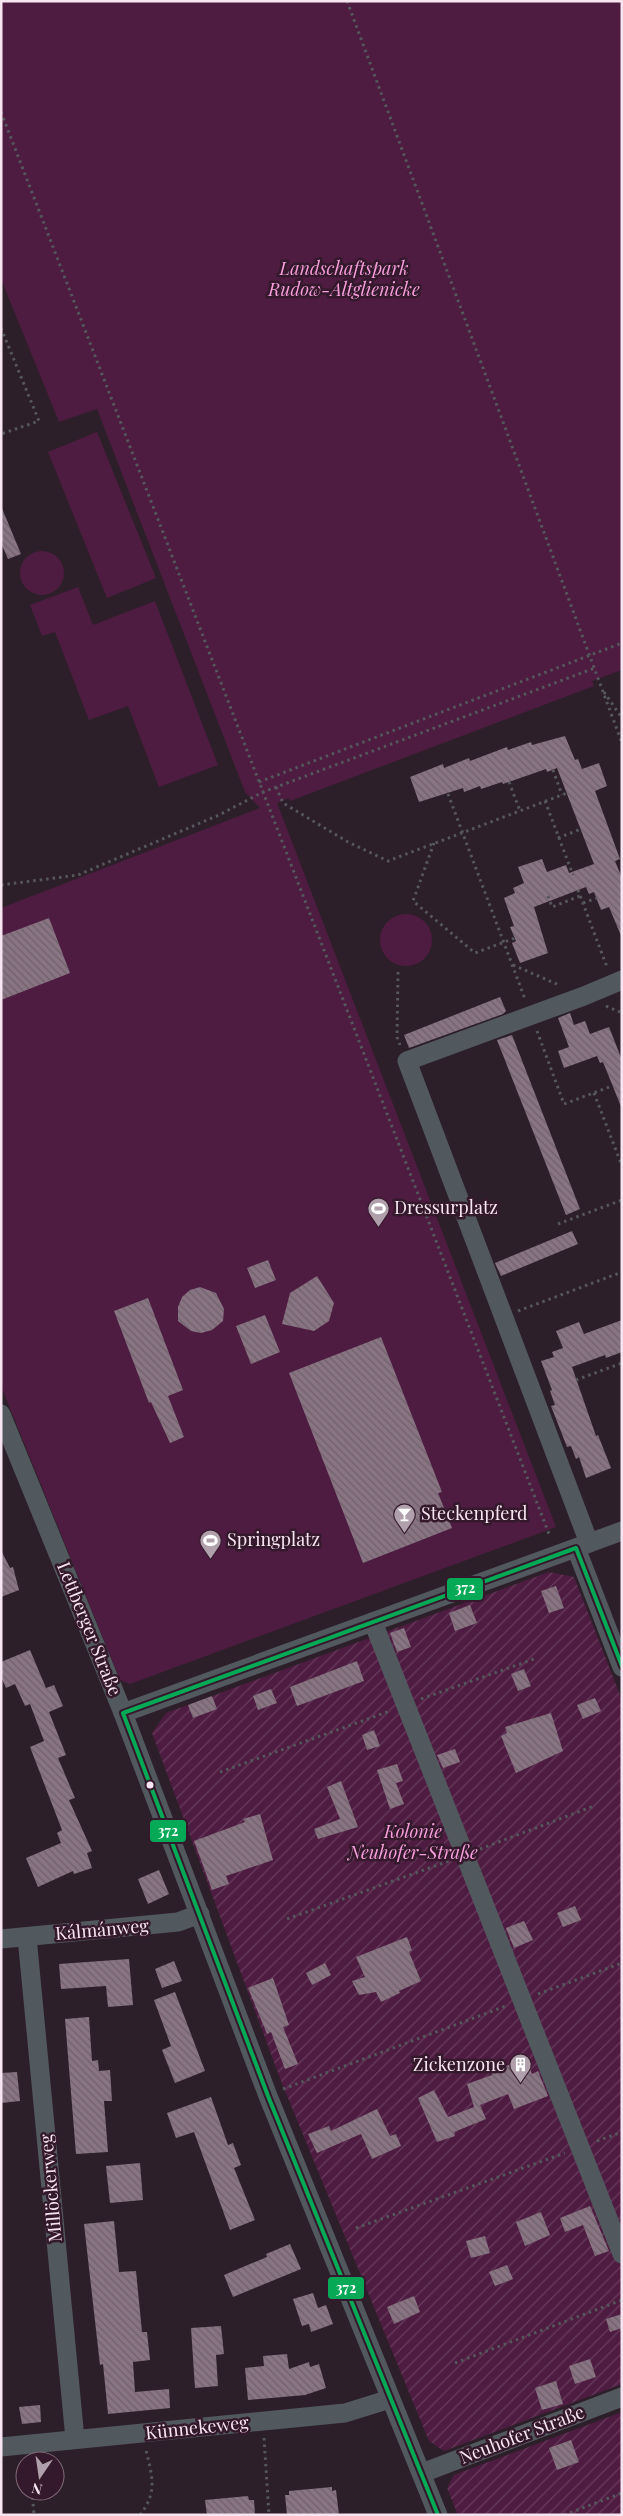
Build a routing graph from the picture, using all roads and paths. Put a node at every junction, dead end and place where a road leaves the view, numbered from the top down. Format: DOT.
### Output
graph roads {
  1 [pos="347,1"];
  2 [pos="1,112"];
  3 [pos="1,328"];
  4 [pos="1,434"];
  5 [pos="622,643"];
  6 [pos="590,655"];
  7 [pos="595,668"];
  8 [pos="602,690"];
  9 [pos="622,718"];
  10 [pos="622,743"];
  11 [pos="553,770"];
  12 [pos="259,782"];
  13 [pos="509,782"];
  14 [pos="276,787"];
  15 [pos="263,792"];
  16 [pos="567,793"];
  17 [pos="448,794"];
  18 [pos="562,795"];
  19 [pos="545,801"];
  20 [pos="520,811"];
  21 [pos="581,829"];
  22 [pos="462,832"];
  23 [pos="558,838"];
  24 [pos="434,843"];
  25 [pos="573,876"];
  26 [pos="1,885"];
  27 [pos="578,890"];
  28 [pos="548,896"];
  29 [pos="580,896"];
  30 [pos="597,898"];
  31 [pos="583,903"];
  32 [pos="514,938"];
  33 [pos="504,942"];
  34 [pos="398,972"];
  35 [pos="614,983"];
  36 [pos="531,1015"];
  37 [pos="407,1061"];
  38 [pos="612,1086"];
  39 [pos="594,1093"];
  40 [pos="622,1166"];
  41 [pos="622,1200"];
  42 [pos="558,1224"];
  43 [pos="622,1272"];
  44 [pos="504,1316"];
  45 [pos="621,1364"];
  46 [pos="576,1380"];
  47 [pos="1,1414"];
  48 [pos="622,1531"];
  49 [pos="549,1534"];
  50 [pos="582,1546"];
  51 [pos="372,1622"];
  52 [pos="534,1659"];
  53 [pos="622,1667"];
  54 [pos="405,1705"];
  55 [pos="123,1713"];
  56 [pos="220,1772"];
  57 [pos="594,1806"];
  58 [pos="464,1855"];
  59 [pos="200,1914"];
  60 [pos="287,1919"];
  61 [pos="27,1937"];
  62 [pos="1,1939"];
  63 [pos="622,1963"];
  64 [pos="522,2000"];
  65 [pos="282,2090"];
  66 [pos="622,2132"];
  67 [pos="580,2147"];
  68 [pos="356,2228"];
  69 [pos="622,2254"];
  70 [pos="622,2300"];
  71 [pos="455,2363"];
  72 [pos="622,2397"];
  73 [pos="390,2400"];
  74 [pos="263,2422"];
  75 [pos="142,2433"];
  76 [pos="75,2440"];
  77 [pos="1,2447"];
  78 [pos="422,2474"];
  79 [pos="622,2493"];
  80 [pos="33,2501"];
  81 [pos="34,2515"];
  82 [pos="140,2515"];
  83 [pos="269,2515"];
  84 [pos="438,2515"];
  85 [pos="564,2515"];
  1 -- 6 [label="path"];
  2 -- 12 [label="path"];
  3 -- 4 [label="path"];
  5 -- 6 [label="path"];
  6 -- 7 [label="path"];
  6 -- 12 [label="path"];
  7 -- 8 [label="path"];
  7 -- 14 [label="path"];
  8 -- 9 [label="path"];
  8 -- 10 [label="path"];
  11 -- 18 [label="path"];
  12 -- 15 [label="path"];
  13 -- 20 [label="path"];
  14 -- 15 [label="path"];
  14 -- 24 [label="path"];
  15 -- 26 [label="path"];
  15 -- 49 [label="path"];
  16 -- 18 [label="path"];
  17 -- 22 [label="path"];
  18 -- 19 [label="path"];
  19 -- 20 [label="path"];
  19 -- 23 [label="path"];
  20 -- 22 [label="path"];
  21 -- 23 [label="path"];
  22 -- 24 [label="path"];
  22 -- 33 [label="path"];
  23 -- 25 [label="path"];
  24 -- 33 [label="path"];
  27 -- 29 [label="path"];
  28 -- 29 [label="path"];
  29 -- 31 [label="path"];
  30 -- 31 [label="path"];
  31 -- 35 [label="path"];
  32 -- 33 [label="path"];
  33 -- 36 [label="path"];
  34 -- 37 [label="path"];
  35 -- 36 [label="street"];
  36 -- 37 [label="street"];
  36 -- 39 [label="path"];
  37 -- 44 [label="street"];
  38 -- 39 [label="path"];
  39 -- 40 [label="path"];
  41 -- 42 [label="path"];
  43 -- 44 [label="path"];
  44 -- 50 [label="street"];
  45 -- 46 [label="path"];
  47 -- 55 [label="street, Lettberger Straße"];
  48 -- 50 [label="street"];
  50 -- 51 [label="street"];
  50 -- 53 [label="street"];
  51 -- 54 [label="street"];
  51 -- 55 [label="street"];
  52 -- 54 [label="path"];
  54 -- 56 [label="path"];
  54 -- 58 [label="street"];
  55 -- 59 [label="street, Lettberger Straße"];
  57 -- 58 [label="path"];
  58 -- 60 [label="path"];
  58 -- 64 [label="street"];
  59 -- 61 [label="street, Kálmánweg"];
  59 -- 73 [label="street, Lettberger Straße"];
  61 -- 62 [label="street, Kálmánweg"];
  61 -- 76 [label="street, Millöckerweg"];
  63 -- 64 [label="path"];
  64 -- 65 [label="path"];
  64 -- 67 [label="street"];
  66 -- 67 [label="path"];
  67 -- 68 [label="path"];
  67 -- 69 [label="street"];
  70 -- 71 [label="path"];
  72 -- 78 [label="street, Neuhofer Straße"];
  73 -- 74 [label="street, Künnekeweg"];
  73 -- 78 [label="street, Lettberger Straße"];
  74 -- 75 [label="street, Künnekeweg"];
  74 -- 83 [label="path"];
  75 -- 76 [label="street, Künnekeweg"];
  75 -- 82 [label="path"];
  76 -- 77 [label="street, Künnekeweg"];
  78 -- 84 [label="street, Lettberger Straße"];
  79 -- 85 [label="path"];
  80 -- 81 [label="path"];
}
